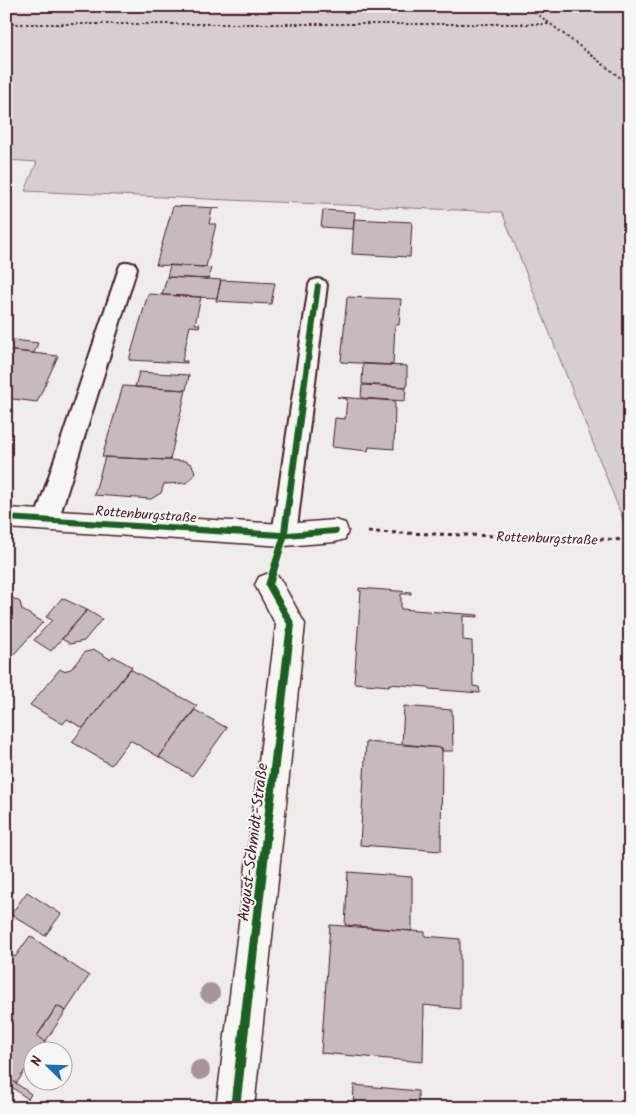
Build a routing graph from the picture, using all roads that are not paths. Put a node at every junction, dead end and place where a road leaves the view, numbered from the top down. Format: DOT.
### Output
graph roads {
  1 [pos="128,268"];
  2 [pos="318,285"];
  3 [pos="6,518"];
  4 [pos="46,520"];
  5 [pos="335,531"];
  6 [pos="284,535"];
  7 [pos="269,585"];
  8 [pos="235,1108"];
  1 -- 4 [label="lane"];
  2 -- 6 [label="lane"];
  3 -- 4 [label="street, Rottenburgstraße"];
  4 -- 6 [label="street, Rottenburgstraße"];
  5 -- 6 [label="street, Rottenburgstraße"];
  7 -- 8 [label="street, August-Schmidt-Straße"];
}
